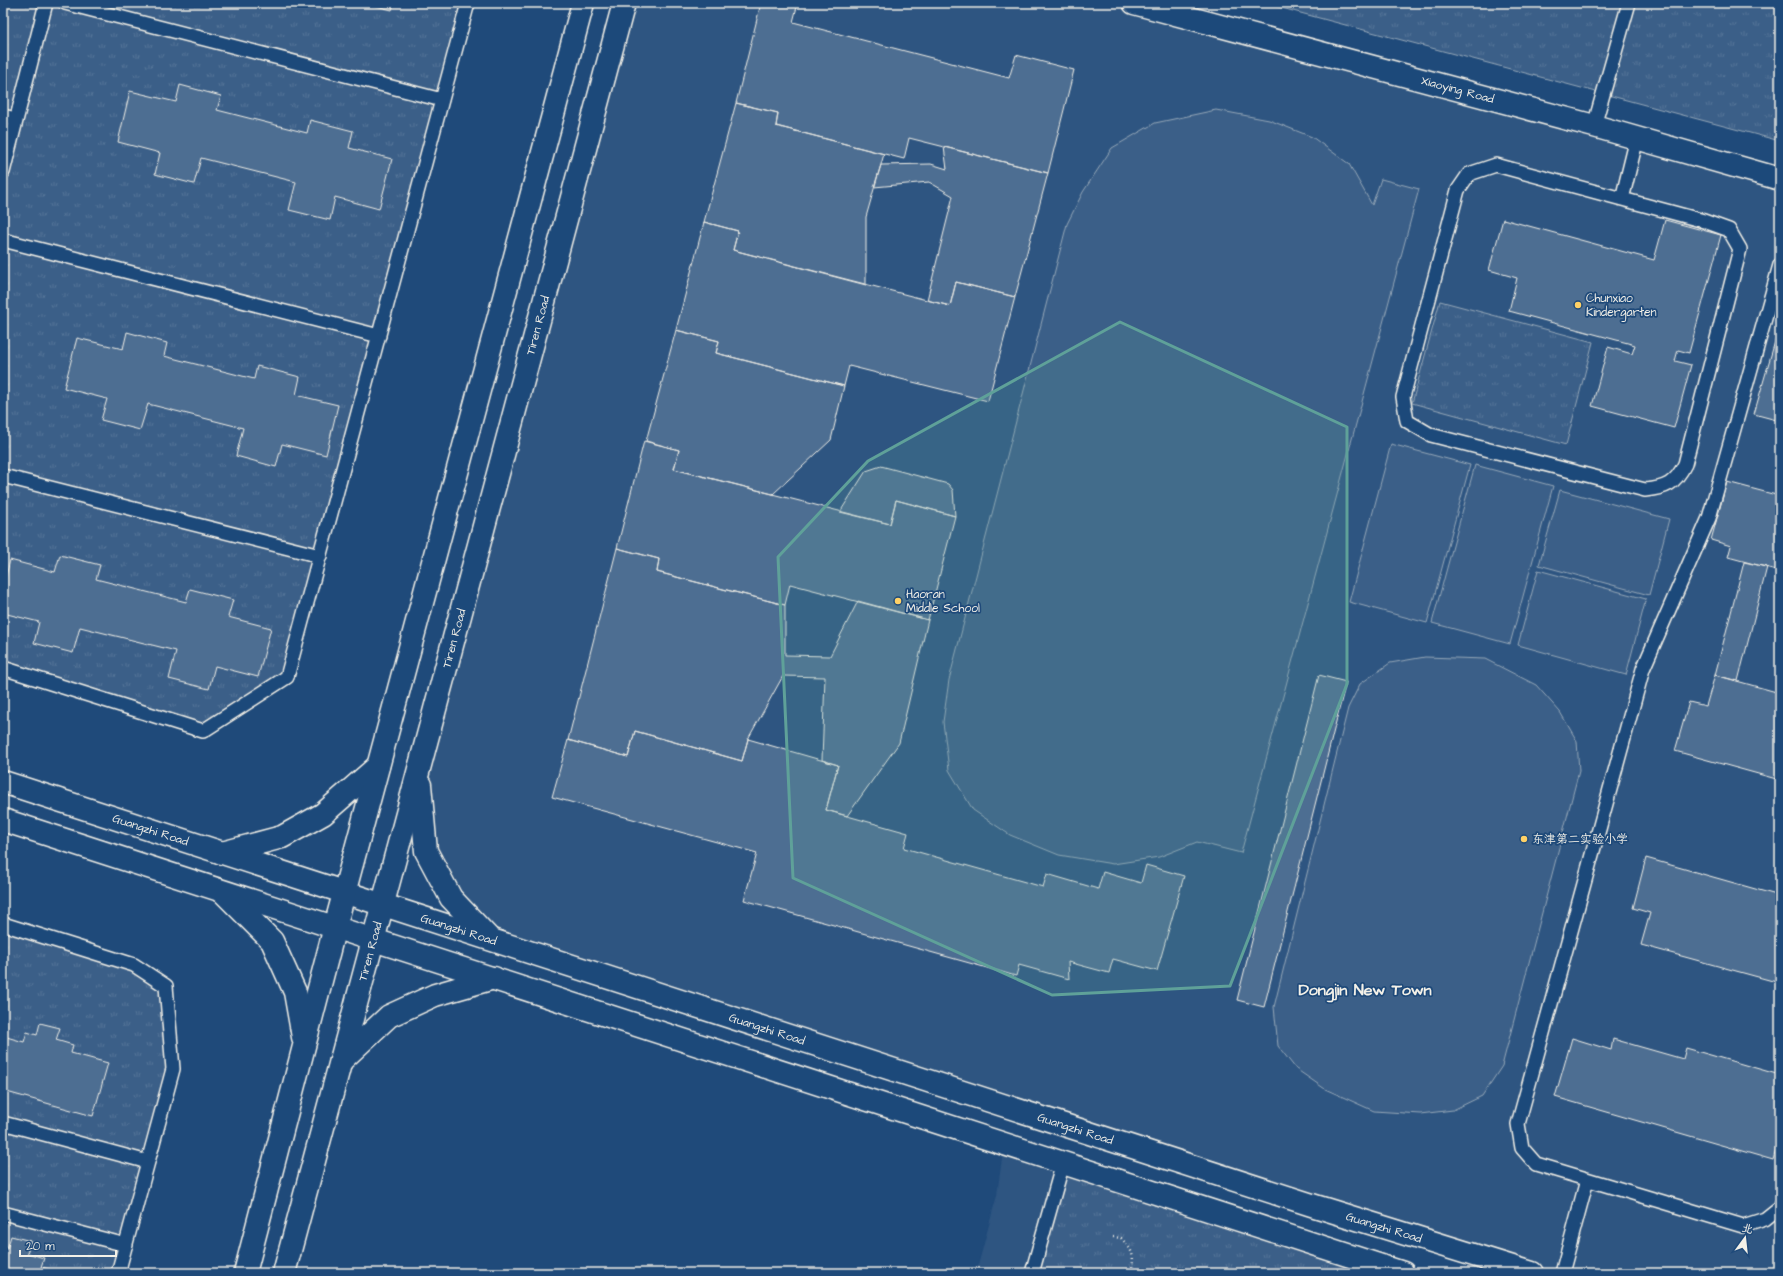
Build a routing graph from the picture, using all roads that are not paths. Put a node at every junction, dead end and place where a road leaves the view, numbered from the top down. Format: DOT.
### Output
graph roads {
  1 [pos="46,3"];
  2 [pos="65,3"];
  3 [pos="468,3"];
  4 [pos="583,3"];
  5 [pos="624,3"];
  6 [pos="1134,3"];
  7 [pos="1629,3"];
  8 [pos="442,100"];
  9 [pos="3,116"];
  10 [pos="16,119"];
  11 [pos="1594,126"];
  12 [pos="1636,138"];
  13 [pos="3,172"];
  14 [pos="1780,179"];
  15 [pos="1622,199"];
  16 [pos="3,240"];
  17 [pos="1780,265"];
  18 [pos="379,336"];
  19 [pos="3,476"];
  20 [pos="320,556"];
  21 [pos="3,668"];
  22 [pos="378,766"];
  23 [pos="418,770"];
  24 [pos="3,782"];
  25 [pos="3,820"];
  26 [pos="222,853"];
  27 [pos="222,891"];
  28 [pos="344,892"];
  29 [pos="382,904"];
  30 [pos="3,924"];
  31 [pos="335,927"];
  32 [pos="374,940"];
  33 [pos="490,940"];
  34 [pos="494,978"];
  35 [pos="304,1045"];
  36 [pos="341,1061"];
  37 [pos="3,1123"];
  38 [pos="148,1162"];
  39 [pos="1063,1163"];
  40 [pos="1588,1180"];
  41 [pos="1780,1207"];
  42 [pos="3,1214"];
  43 [pos="126,1245"];
  44 [pos="118,1273"];
  45 [pos="245,1273"];
  46 [pos="284,1273"];
  47 [pos="1032,1273"];
  48 [pos="1403,1273"];
  49 [pos="1532,1273"];
  50 [pos="1562,1273"];
  1 -- 10 [label="lane"];
  2 -- 8 [label="lane"];
  3 -- 8 [label="lane"];
  4 -- 22 [label="street"];
  5 -- 23 [label="street, Tiren Road"];
  6 -- 11 [label="street, Xiaoying Road"];
  7 -- 11 [label="lane"];
  8 -- 18 [label="lane"];
  9 -- 10 [label="lane"];
  10 -- 13 [label="lane"];
  11 -- 12 [label="street, Xiaoying Road"];
  12 -- 14 [label="street, Xiaoying Road"];
  12 -- 15 [label="lane"];
  15 -- 15 [label="lane"];
  16 -- 18 [label="lane"];
  17 -- 40 [label="lane"];
  18 -- 20 [label="lane"];
  19 -- 20 [label="lane"];
  20 -- 21 [label="lane"];
  22 -- 26 [label="street"];
  22 -- 28 [label="street"];
  23 -- 29 [label="street, Tiren Road"];
  23 -- 33 [label="street"];
  24 -- 26 [label="street, Guangzhi Road"];
  25 -- 27 [label="street"];
  26 -- 28 [label="street, Guangzhi Road"];
  27 -- 31 [label="street"];
  27 -- 35 [label="street"];
  28 -- 29 [label="street, Guangzhi Road"];
  28 -- 31 [label="street"];
  29 -- 32 [label="street, Tiren Road"];
  29 -- 33 [label="street, Guangzhi Road"];
  30 -- 38 [label="lane"];
  31 -- 32 [label="street"];
  31 -- 35 [label="street"];
  32 -- 34 [label="street"];
  32 -- 36 [label="street, Tiren Road"];
  33 -- 49 [label="street, Guangzhi Road"];
  34 -- 36 [label="street"];
  34 -- 39 [label="street"];
  35 -- 45 [label="street"];
  36 -- 46 [label="street, Tiren Road"];
  37 -- 38 [label="lane"];
  38 -- 43 [label="lane"];
  39 -- 47 [label="lane"];
  39 -- 48 [label="street"];
  40 -- 41 [label="lane"];
  40 -- 50 [label="lane"];
  42 -- 43 [label="lane"];
  43 -- 44 [label="lane"];
}
